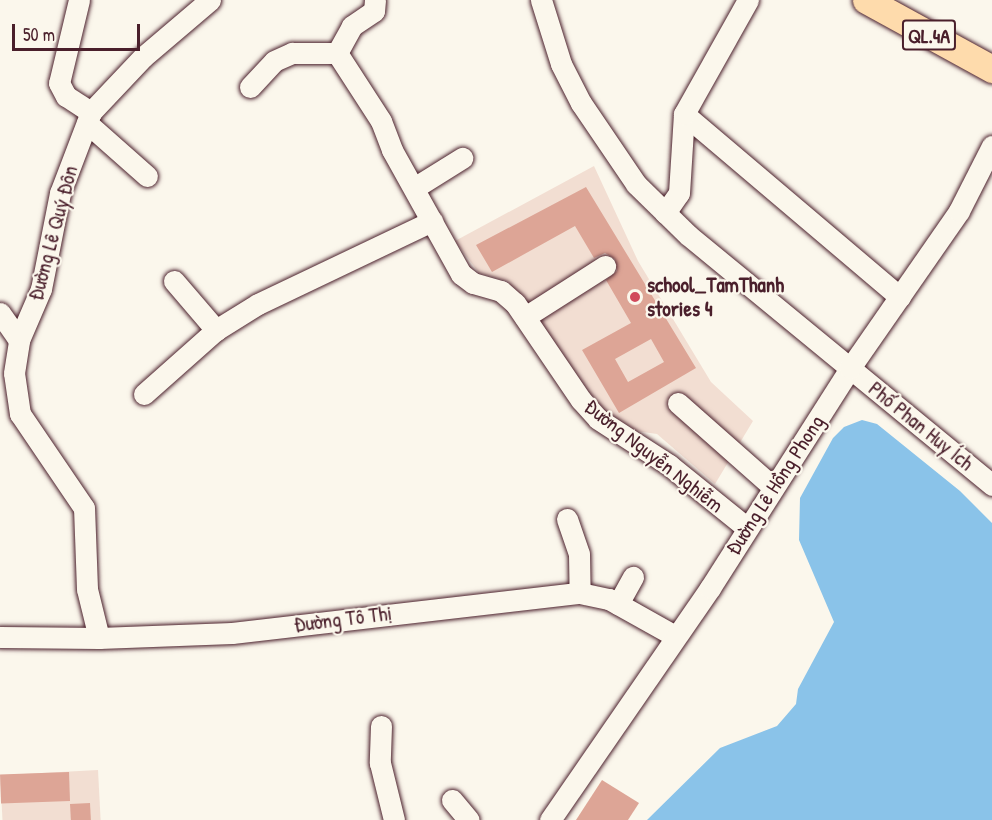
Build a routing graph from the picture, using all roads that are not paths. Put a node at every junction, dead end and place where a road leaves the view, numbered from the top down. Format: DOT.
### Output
graph roads {
  1 [pos="79,0"];
  2 [pos="210,0"];
  3 [pos="375,0"];
  4 [pos="541,0"];
  5 [pos="748,0"];
  6 [pos="866,0"];
  7 [pos="337,53"];
  8 [pos="992,69"];
  9 [pos="250,87"];
  10 [pos="684,114"];
  11 [pos="89,118"];
  12 [pos="992,146"];
  13 [pos="462,158"];
  14 [pos="147,176"];
  15 [pos="414,188"];
  16 [pos="665,213"];
  17 [pos="432,221"];
  18 [pos="605,266"];
  19 [pos="174,280"];
  20 [pos="900,297"];
  21 [pos="0,313"];
  22 [pos="525,317"];
  23 [pos="216,330"];
  24 [pos="19,340"];
  25 [pos="850,368"];
  26 [pos="144,394"];
  27 [pos="678,403"];
  28 [pos="992,485"];
  29 [pos="773,487"];
  30 [pos="567,519"];
  31 [pos="747,528"];
  32 [pos="633,577"];
  33 [pos="580,593"];
  34 [pos="618,604"];
  35 [pos="675,636"];
  36 [pos="0,637"];
  37 [pos="99,638"];
  38 [pos="381,726"];
  39 [pos="452,800"];
  40 [pos="394,820"];
  41 [pos="469,820"];
  42 [pos="550,820"];
  1 -- 11 [label="street"];
  2 -- 11 [label="street, Đường Lê Quý Đôn"];
  3 -- 7 [label="street"];
  4 -- 16 [label="street, Phố Phan Huy Ích"];
  5 -- 10 [label="street"];
  6 -- 8 [label="main road, QL.4A"];
  7 -- 9 [label="street"];
  7 -- 15 [label="street, Đường Nguyễn Nghiễm"];
  10 -- 16 [label="street"];
  10 -- 20 [label="street"];
  11 -- 14 [label="street"];
  11 -- 24 [label="street, Đường Lê Quý Đôn"];
  12 -- 20 [label="street, Đường Lê Hồng Phong"];
  13 -- 15 [label="street"];
  15 -- 17 [label="street, Đường Nguyễn Nghiễm"];
  16 -- 25 [label="street, Phố Phan Huy Ích"];
  17 -- 22 [label="street, Đường Nguyễn Nghiễm"];
  17 -- 23 [label="street"];
  18 -- 22 [label="street"];
  19 -- 23 [label="street"];
  20 -- 25 [label="street, Đường Lê Hồng Phong"];
  21 -- 24 [label="street"];
  22 -- 31 [label="street, Đường Nguyễn Nghiễm"];
  23 -- 26 [label="street"];
  24 -- 37 [label="street, Đường Lê Quý Đôn"];
  25 -- 28 [label="street, Phố Phan Huy Ích"];
  25 -- 29 [label="street, Đường Lê Hồng Phong"];
  27 -- 29 [label="street"];
  29 -- 31 [label="street, Đường Lê Hồng Phong"];
  30 -- 33 [label="street"];
  31 -- 35 [label="street, Đường Lê Hồng Phong"];
  32 -- 34 [label="street"];
  33 -- 34 [label="street, Đường Tô Thị"];
  33 -- 37 [label="street, Đường Tô Thị"];
  34 -- 35 [label="street, Đường Tô Thị"];
  35 -- 42 [label="street, Đường Lê Hồng Phong"];
  36 -- 37 [label="street, Đường Tô Thị"];
  38 -- 40 [label="street"];
  39 -- 41 [label="street"];
}
